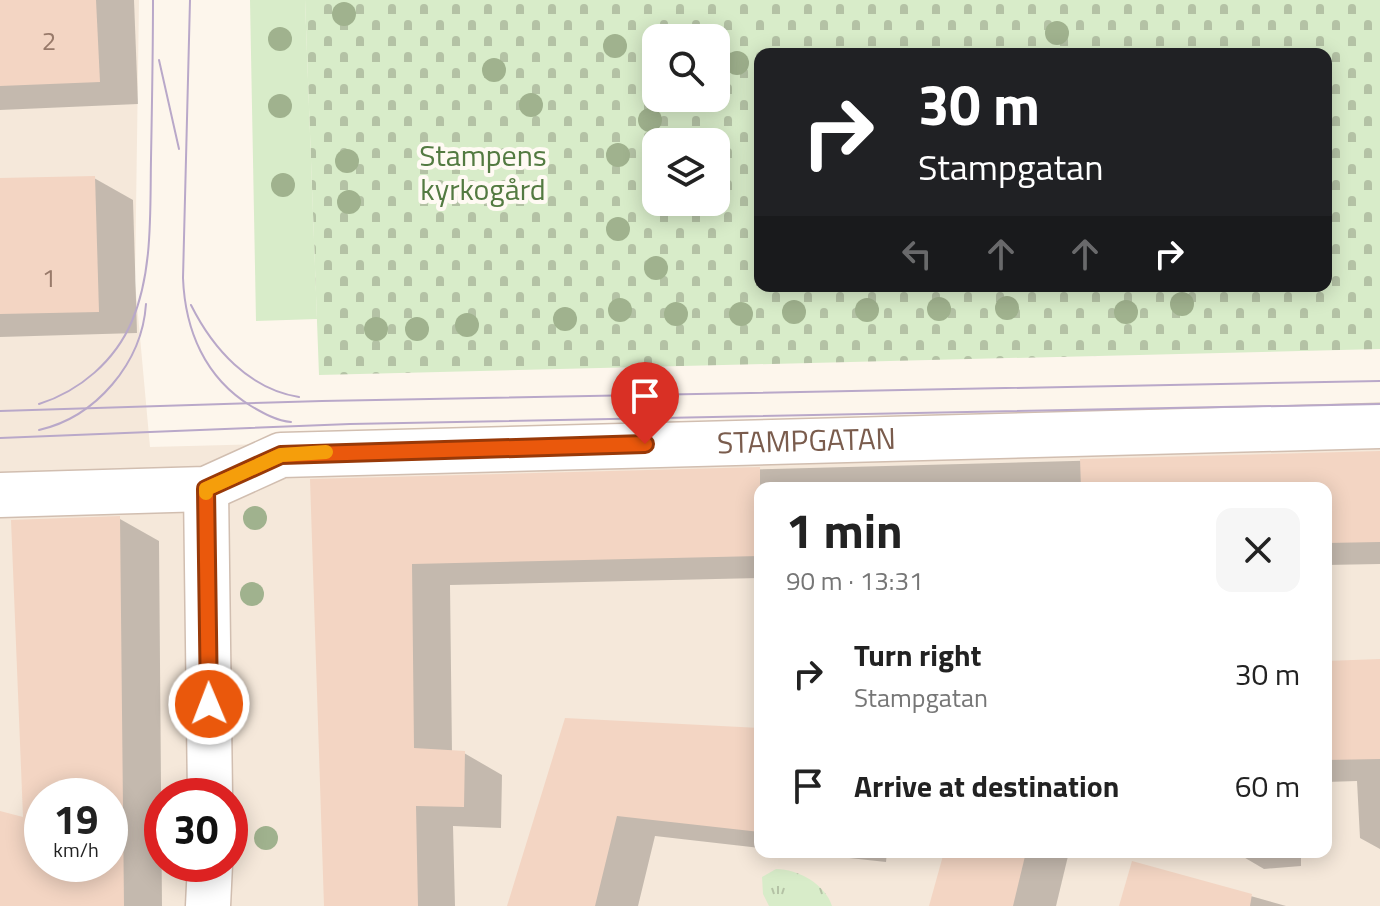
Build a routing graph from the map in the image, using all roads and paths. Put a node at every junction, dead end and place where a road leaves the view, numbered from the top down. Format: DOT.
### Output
graph roads {
  1 [pos="1380,426"];
  2 [pos="206,489"];
  3 [pos="0,495"];
  4 [pos="210,778"];
  5 [pos="209,882"];
  6 [pos="208,906"];
  1 -- 2 [label="street, STAMPGATAN"];
  2 -- 3 [label="street, STAMPGATAN"];
  2 -- 4 [label="street"];
  5 -- 6 [label="street"];
}
